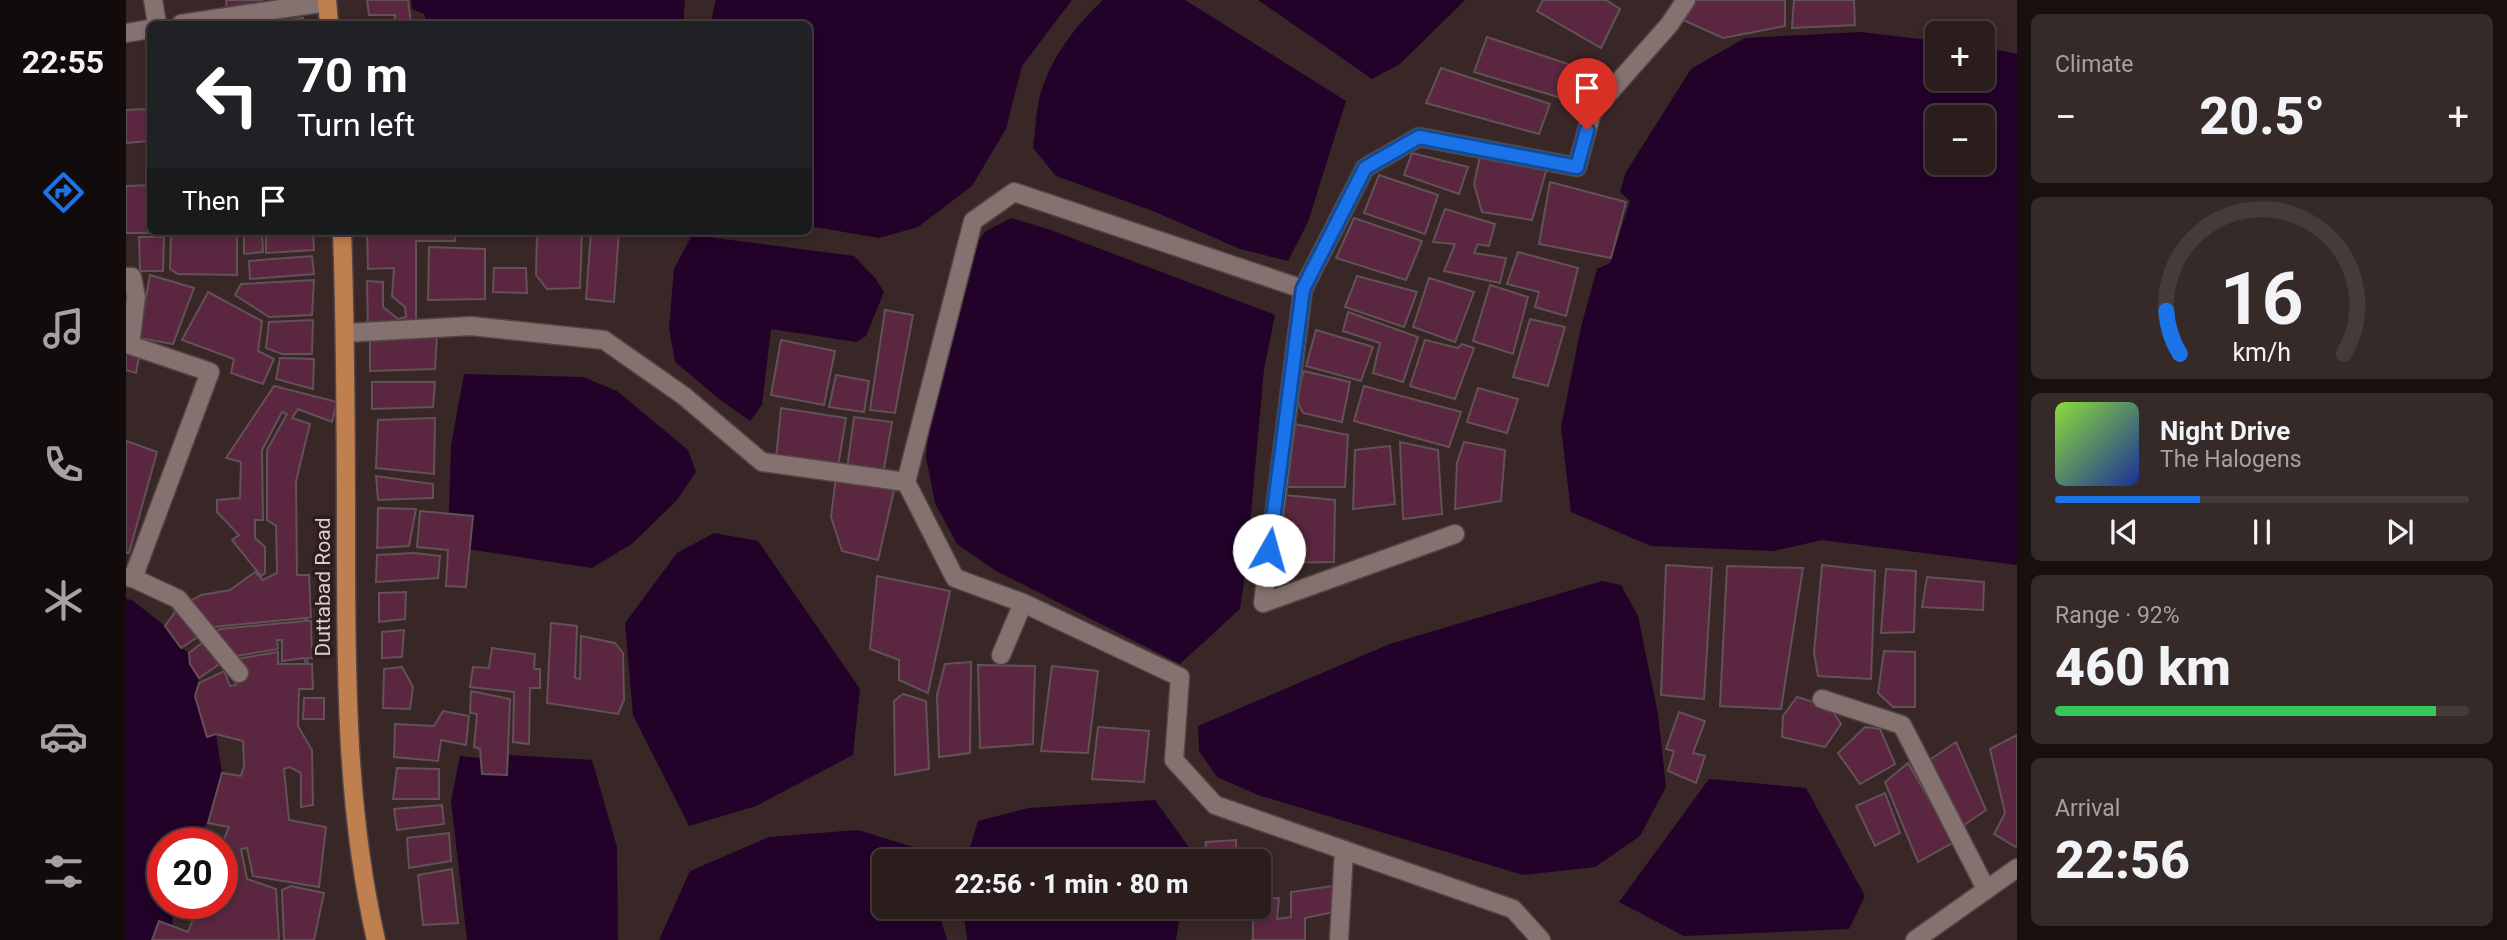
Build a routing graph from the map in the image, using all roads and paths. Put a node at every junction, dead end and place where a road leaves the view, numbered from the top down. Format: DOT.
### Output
graph roads {
  1 [pos="153,0"];
  2 [pos="1686,0"];
  3 [pos="327,1"];
  4 [pos="156,21"];
  5 [pos="200,21"];
  6 [pos="329,21"];
  7 [pos="147,30"];
  8 [pos="126,33"];
  9 [pos="342,235"];
  10 [pos="126,277"];
  11 [pos="1303,289"];
  12 [pos="345,333"];
  13 [pos="906,482"];
  14 [pos="1455,534"];
  15 [pos="130,577"];
  16 [pos="1023,603"];
  17 [pos="1001,655"];
  18 [pos="239,673"];
  19 [pos="1822,699"];
  20 [pos="1345,850"];
  21 [pos="2017,868"];
  22 [pos="1986,889"];
  23 [pos="376,940"];
  24 [pos="1339,940"];
  25 [pos="1541,940"];
  26 [pos="1915,940"];
  1 -- 4 [label="street"];
  2 -- 11 [label="street"];
  3 -- 5 [label="street"];
  3 -- 6 [label="main road"];
  7 -- 8 [label="street"];
  9 -- 12 [label="main road, Duttabad Road"];
  10 -- 15 [label="street"];
  11 -- 13 [label="street"];
  11 -- 14 [label="street"];
  12 -- 13 [label="street"];
  12 -- 23 [label="main road, Duttabad Road"];
  13 -- 16 [label="street"];
  15 -- 18 [label="street"];
  16 -- 17 [label="street"];
  16 -- 20 [label="street"];
  19 -- 22 [label="street"];
  20 -- 24 [label="street"];
  20 -- 25 [label="street"];
  21 -- 22 [label="street"];
  22 -- 26 [label="street"];
}
